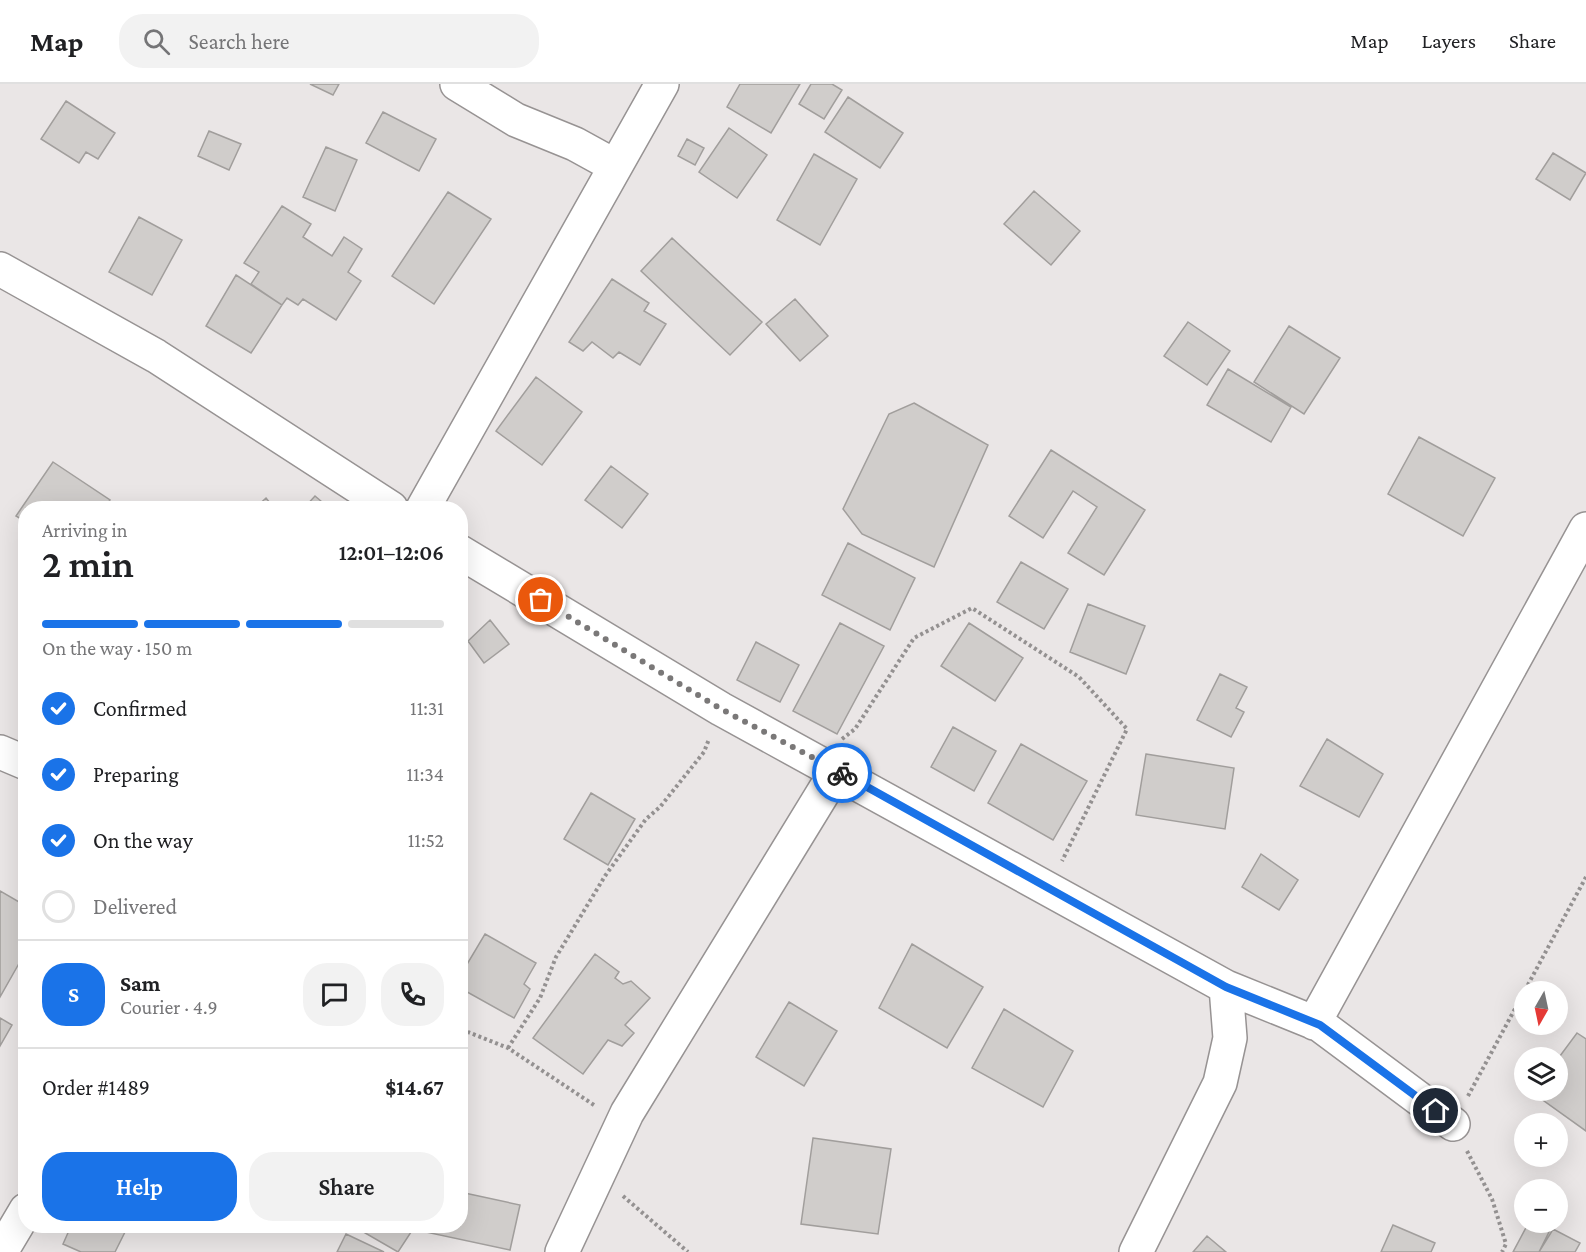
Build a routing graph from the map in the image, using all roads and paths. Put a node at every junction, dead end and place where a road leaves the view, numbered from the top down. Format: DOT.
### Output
graph roads {
  1 [pos="458,84"];
  2 [pos="662,84"];
  3 [pos="615,166"];
  4 [pos="0,269"];
  5 [pos="380,501"];
  6 [pos="427,501"];
  7 [pos="1586,529"];
  8 [pos="468,557"];
  9 [pos="721,709"];
  10 [pos="0,752"];
  11 [pos="18,760"];
  12 [pos="827,765"];
  13 [pos="1586,877"];
  14 [pos="1049,888"];
  15 [pos="1226,987"];
  16 [pos="1314,1023"];
  17 [pos="468,1032"];
  18 [pos="508,1048"];
  19 [pos="622,1124"];
  20 [pos="1453,1124"];
  21 [pos="598,1174"];
  22 [pos="562,1252"];
  23 [pos="688,1252"];
  24 [pos="1136,1252"];
  25 [pos="1502,1252"];
  1 -- 3 [label="street"];
  2 -- 3 [label="street"];
  3 -- 6 [label="street"];
  4 -- 5 [label="street"];
  7 -- 16 [label="street"];
  8 -- 9 [label="street"];
  9 -- 12 [label="street"];
  9 -- 18 [label="path"];
  10 -- 11 [label="street"];
  12 -- 14 [label="street"];
  12 -- 14 [label="path"];
  12 -- 19 [label="street"];
  13 -- 20 [label="path"];
  14 -- 15 [label="street"];
  15 -- 16 [label="street"];
  15 -- 24 [label="street"];
  16 -- 20 [label="street"];
  17 -- 18 [label="path"];
  18 -- 19 [label="path"];
  19 -- 21 [label="street"];
  20 -- 25 [label="path"];
  21 -- 22 [label="street"];
  21 -- 23 [label="path"];
}
